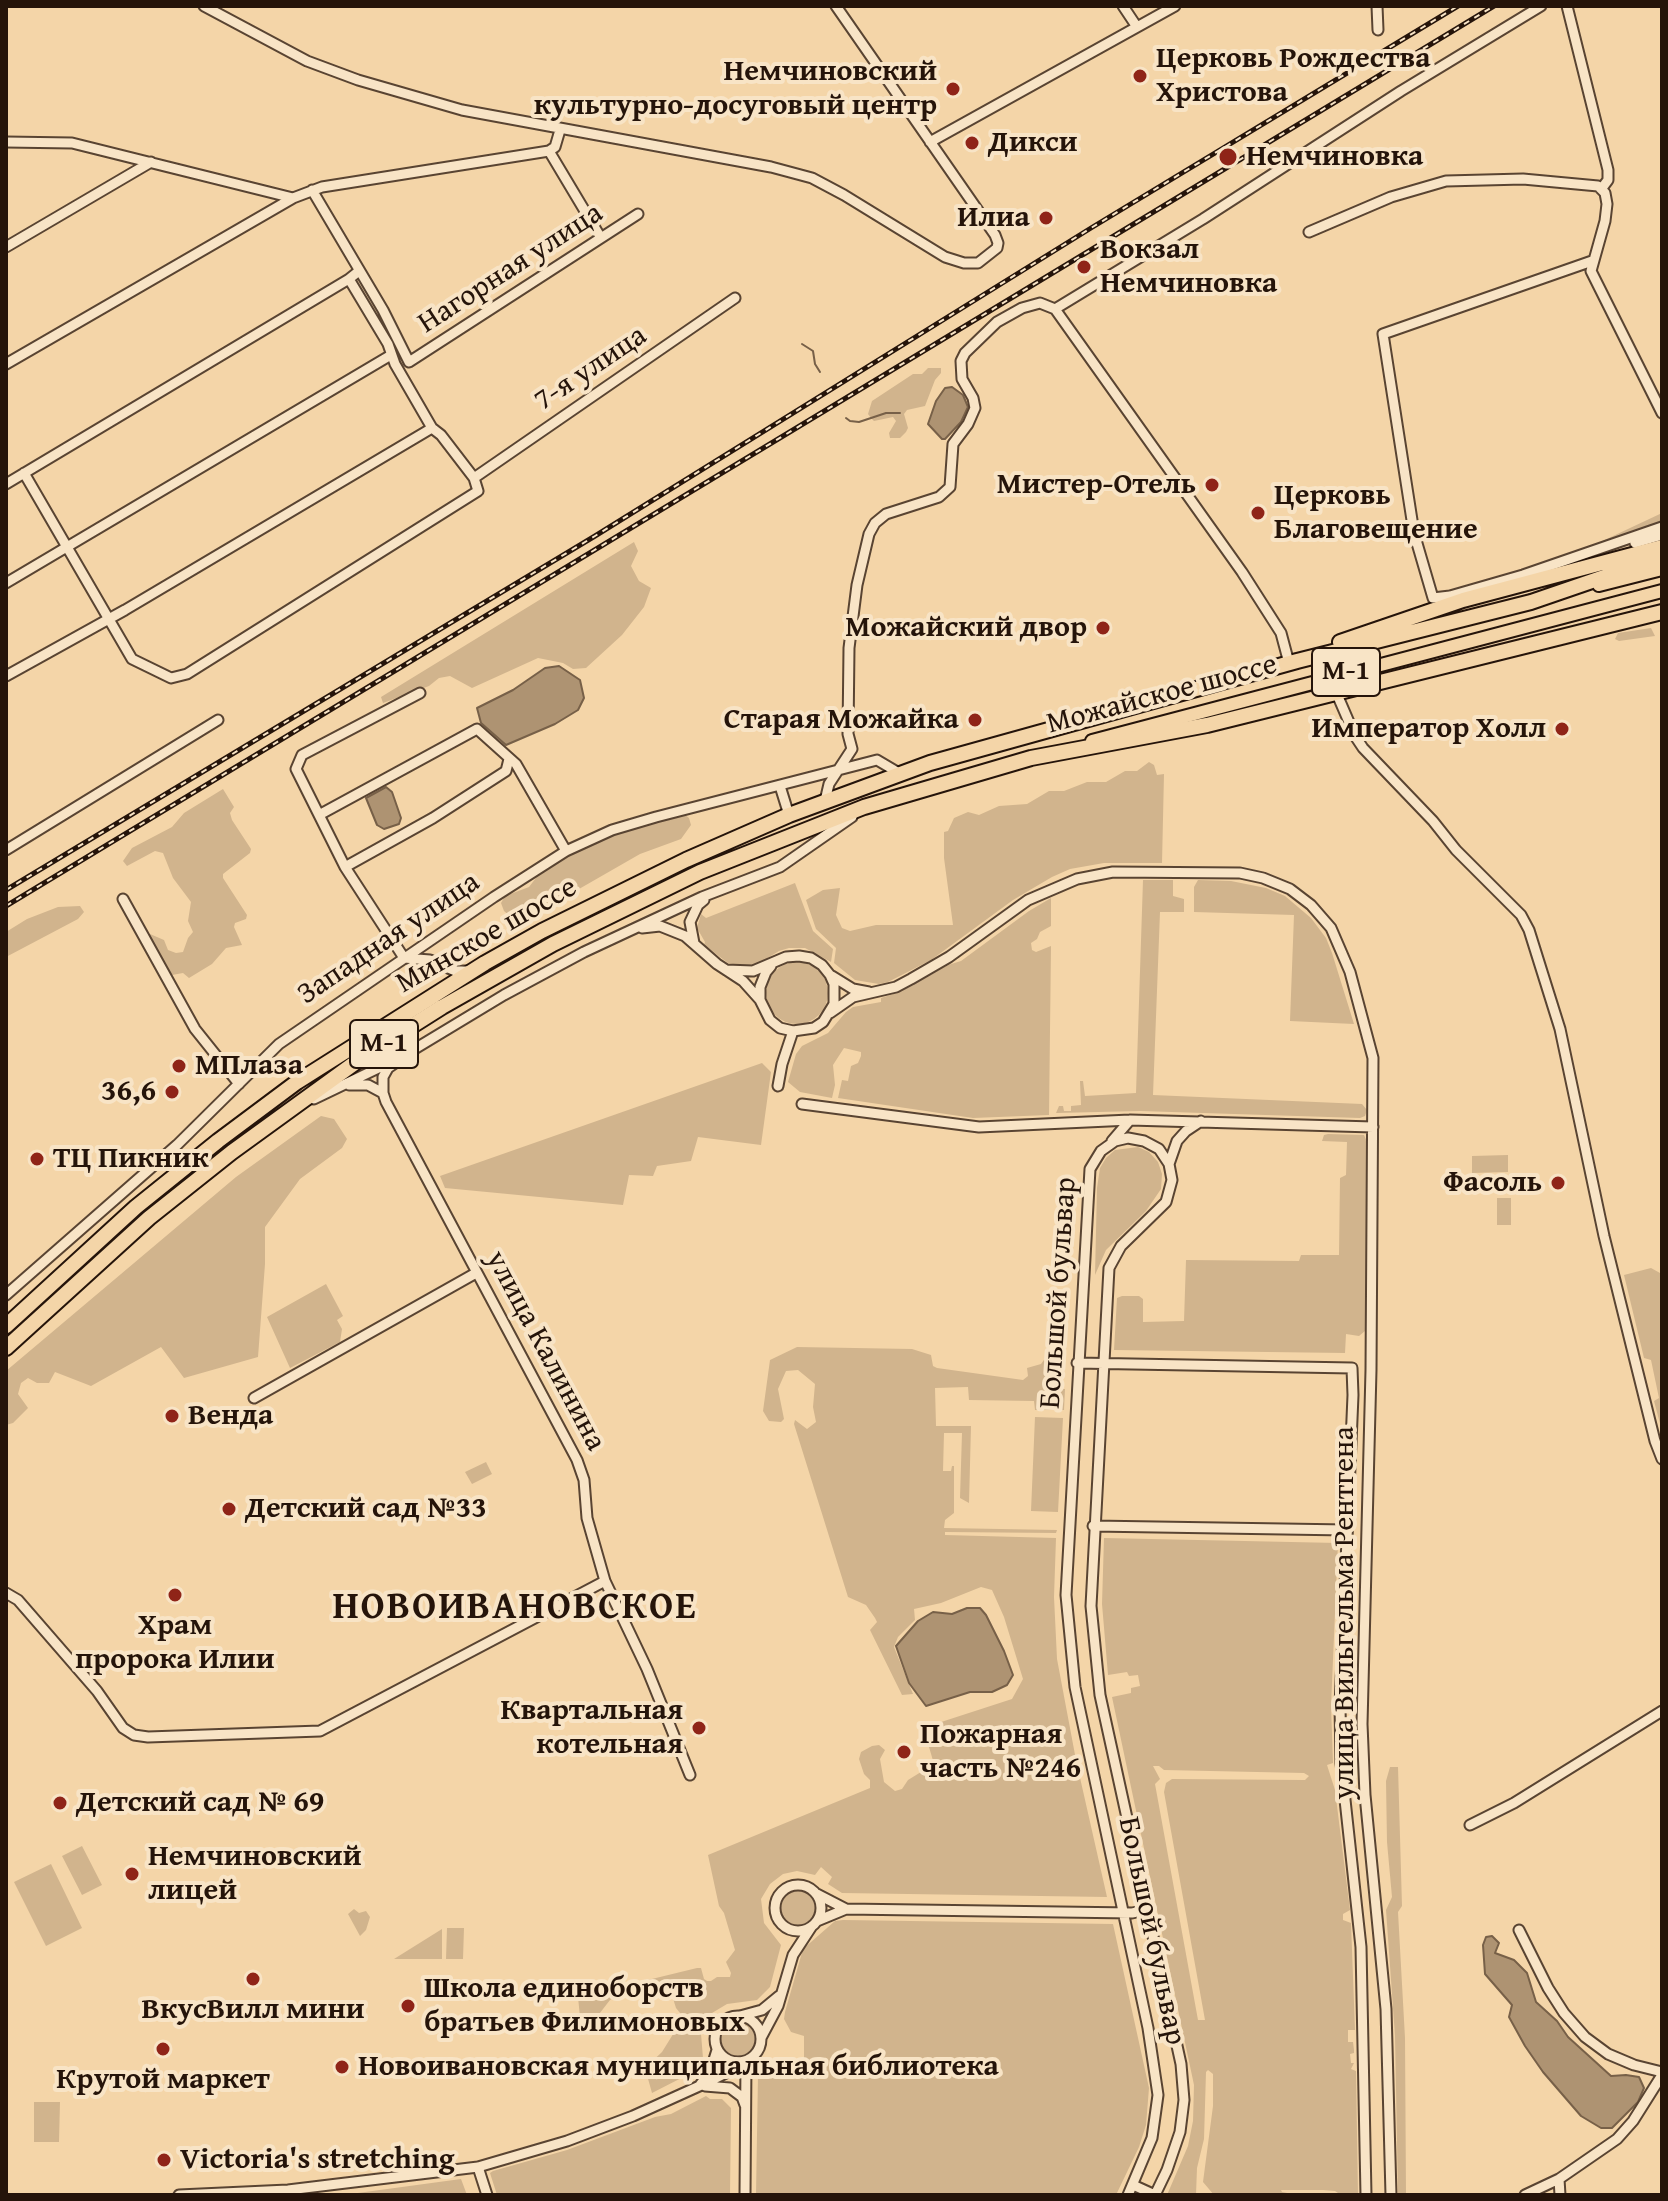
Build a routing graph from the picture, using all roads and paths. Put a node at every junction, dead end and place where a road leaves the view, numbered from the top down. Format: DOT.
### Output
graph roads {
  1 [pos="204,6"];
  2 [pos="836,6"];
  3 [pos="1123,6"];
  4 [pos="1175,6"];
  5 [pos="1377,6"];
  6 [pos="1541,6"];
  7 [pos="1567,6"];
  8 [pos="1137,27"];
  9 [pos="1378,30"];
  10 [pos="560,130"];
  11 [pos="6,142"];
  12 [pos="930,142"];
  13 [pos="549,151"];
  14 [pos="151,162"];
  15 [pos="1602,188"];
  16 [pos="312,190"];
  17 [pos="293,198"];
  18 [pos="638,214"];
  19 [pos="1309,232"];
  20 [pos="601,238"];
  21 [pos="6,247"];
  22 [pos="1592,261"];
  23 [pos="359,271"];
  24 [pos="349,279"];
  25 [pos="735,298"];
  26 [pos="1055,309"];
  27 [pos="391,355"];
  28 [pos="6,364"];
  29 [pos="1662,413"];
  30 [pos="432,428"];
  31 [pos="24,473"];
  32 [pos="474,478"];
  33 [pos="6,484"];
  34 [pos="1662,527"];
  35 [pos="1662,535"];
  36 [pos="1662,547"];
  37 [pos="66,548"];
  38 [pos="1597,552"];
  39 [pos="1662,557"];
  40 [pos="1662,569"];
  41 [pos="6,583"];
  42 [pos="1662,591"];
  43 [pos="1531,602"];
  44 [pos="1662,612"];
  45 [pos="108,618"];
  46 [pos="1293,662"];
  47 [pos="6,676"];
  48 [pos="1336,692"];
  49 [pos="420,693"];
  50 [pos="218,720"];
  51 [pos="1031,758"];
  52 [pos="509,759"];
  53 [pos="930,763"];
  54 [pos="838,770"];
  55 [pos="899,773"];
  56 [pos="780,786"];
  57 [pos="825,801"];
  58 [pos="864,807"];
  59 [pos="319,815"];
  60 [pos="789,815"];
  61 [pos="6,850"];
  62 [pos="566,851"];
  63 [pos="345,867"];
  64 [pos="712,895"];
  65 [pos="123,899"];
  66 [pos="624,934"];
  67 [pos="694,943"];
  68 [pos="404,958"];
  69 [pos="775,963"];
  70 [pos="726,970"];
  71 [pos="472,971"];
  72 [pos="830,975"];
  73 [pos="873,993"];
  74 [pos="760,1000"];
  75 [pos="830,1013"];
  76 [pos="793,1031"];
  77 [pos="411,1052"];
  78 [pos="239,1084"];
  79 [pos="778,1086"];
  80 [pos="337,1087"];
  81 [pos="383,1093"];
  82 [pos="802,1104"];
  83 [pos="285,1112"];
  84 [pos="1130,1120"];
  85 [pos="1201,1121"];
  86 [pos="1373,1127"];
  87 [pos="1108,1145"];
  88 [pos="1169,1164"];
  89 [pos="476,1273"];
  90 [pos="6,1295"];
  91 [pos="6,1326"];
  92 [pos="6,1348"];
  93 [pos="1077,1363"];
  94 [pos="1102,1364"];
  95 [pos="254,1398"];
  96 [pos="1662,1459"];
  97 [pos="1093,1526"];
  98 [pos="1347,1530"];
  99 [pos="605,1581"];
  100 [pos="6,1593"];
  101 [pos="1662,1711"];
  102 [pos="690,1775"];
  103 [pos="1470,1825"];
  104 [pos="816,1893"];
  105 [pos="846,1909"];
  106 [pos="1147,1910"];
  107 [pos="1122,1913"];
  108 [pos="815,1923"];
  109 [pos="787,1928"];
  110 [pos="1519,1930"];
  111 [pos="793,1955"];
  112 [pos="782,1994"];
  113 [pos="736,2017"];
  114 [pos="761,2038"];
  115 [pos="717,2050"];
  116 [pos="744,2062"];
  117 [pos="1662,2074"];
  118 [pos="697,2087"];
  119 [pos="746,2106"];
  120 [pos="478,2167"];
  121 [pos="1559,2179"];
  122 [pos="1130,2190"];
  123 [pos="179,2195"];
  124 [pos="487,2195"];
  125 [pos="745,2195"];
  126 [pos="1155,2195"];
  127 [pos="1366,2195"];
  128 [pos="1391,2195"];
  129 [pos="1525,2195"];
  130 [pos="1560,2195"];
  1 -- 10 [label="street"];
  2 -- 12 [label="street"];
  3 -- 8 [label="street"];
  4 -- 8 [label="street"];
  5 -- 9 [label="street"];
  6 -- 26 [label="street"];
  7 -- 15 [label="street"];
  8 -- 12 [label="street"];
  10 -- 12 [label="street"];
  10 -- 13 [label="street"];
  11 -- 14 [label="street"];
  13 -- 16 [label="street"];
  13 -- 20 [label="street"];
  14 -- 17 [label="street"];
  14 -- 21 [label="street"];
  15 -- 19 [label="street"];
  15 -- 22 [label="street"];
  16 -- 17 [label="street"];
  16 -- 23 [label="street"];
  17 -- 28 [label="street"];
  18 -- 20 [label="street, Нагорная улица"];
  20 -- 23 [label="street, Нагорная улица"];
  22 -- 29 [label="street"];
  22 -- 38 [label="street"];
  23 -- 24 [label="street"];
  24 -- 27 [label="street"];
  24 -- 31 [label="street"];
  25 -- 32 [label="street, 7-я улица"];
  26 -- 46 [label="street"];
  26 -- 54 [label="street"];
  27 -- 30 [label="street"];
  27 -- 37 [label="street"];
  30 -- 32 [label="street"];
  30 -- 45 [label="street"];
  31 -- 33 [label="street"];
  31 -- 37 [label="street"];
  32 -- 45 [label="street"];
  34 -- 38 [label="street"];
  35 -- 38 [label="street"];
  36 -- 46 [label="highway"];
  37 -- 41 [label="street"];
  37 -- 45 [label="street"];
  39 -- 43 [label="highway, М-1"];
  40 -- 43 [label="main road, Можайское шоссе / М-1"];
  42 -- 51 [label="main road, Можайское шоссе / М-1"];
  43 -- 46 [label="highway, Можайское шоссе / М-1"];
  44 -- 48 [label="highway, М-1"];
  45 -- 47 [label="street"];
  46 -- 53 [label="highway, Можайское шоссе / М-1"];
  48 -- 51 [label="highway, М-1"];
  48 -- 96 [label="street"];
  49 -- 59 [label="street"];
  50 -- 61 [label="street"];
  51 -- 58 [label="highway, Можайское шоссе / М-1"];
  52 -- 59 [label="street"];
  52 -- 62 [label="street"];
  52 -- 63 [label="street"];
  53 -- 55 [label="highway, Минское шоссе / М-1"];
  54 -- 55 [label="street, Западная улица"];
  54 -- 56 [label="street, Западная улица"];
  54 -- 57 [label="street"];
  55 -- 57 [label="highway, Минское шоссе / М-1"];
  56 -- 60 [label="street"];
  56 -- 62 [label="street, Западная улица"];
  57 -- 60 [label="highway, Минское шоссе / М-1"];
  58 -- 64 [label="street"];
  58 -- 83 [label="highway, Минское шоссе / М-1"];
  59 -- 63 [label="street"];
  60 -- 71 [label="highway, Минское шоссе / М-1"];
  62 -- 68 [label="street, Западная улица"];
  63 -- 68 [label="street"];
  64 -- 66 [label="street"];
  64 -- 67 [label="street"];
  65 -- 78 [label="street"];
  66 -- 67 [label="street"];
  66 -- 77 [label="street"];
  67 -- 70 [label="street"];
  68 -- 71 [label="street"];
  68 -- 78 [label="street, Западная улица"];
  69 -- 70 [label="street"];
  69 -- 72 [label="street"];
  69 -- 74 [label="street"];
  70 -- 74 [label="street"];
  71 -- 91 [label="highway, Минское шоссе / М-1"];
  72 -- 73 [label="street"];
  72 -- 75 [label="street"];
  73 -- 75 [label="street, улица Вильгельма Рентгена"];
  73 -- 86 [label="street, улица Вильгельма Рентгена"];
  74 -- 76 [label="street"];
  75 -- 76 [label="street"];
  76 -- 79 [label="street"];
  77 -- 80 [label="street"];
  77 -- 81 [label="street"];
  78 -- 90 [label="street, Западная улица"];
  80 -- 81 [label="street"];
  80 -- 83 [label="street"];
  81 -- 89 [label="street, улица Калинина"];
  82 -- 84 [label="street"];
  83 -- 92 [label="highway, Минское шоссе / М-1"];
  84 -- 85 [label="street"];
  84 -- 87 [label="street"];
  85 -- 86 [label="street"];
  85 -- 88 [label="street"];
  86 -- 128 [label="street, улица Вильгельма Рентгена"];
  87 -- 88 [label="street, Большой бульвар"];
  87 -- 93 [label="street, Большой бульвар"];
  88 -- 94 [label="street, Большой бульвар"];
  89 -- 95 [label="street"];
  89 -- 99 [label="street, улица Калинина"];
  93 -- 94 [label="street"];
  93 -- 107 [label="street, Большой бульвар"];
  94 -- 97 [label="street, Большой бульвар"];
  94 -- 98 [label="street, улица Вильгельма Рентгена"];
  97 -- 98 [label="street"];
  97 -- 106 [label="street, Большой бульвар"];
  98 -- 127 [label="street, улица Вильгельма Рентгена"];
  99 -- 100 [label="street"];
  99 -- 102 [label="street, улица Калинина"];
  101 -- 103 [label="street"];
  104 -- 105 [label="street"];
  104 -- 108 [label="street"];
  104 -- 109 [label="street"];
  105 -- 107 [label="street"];
  105 -- 108 [label="street"];
  106 -- 107 [label="street"];
  106 -- 126 [label="street, Большой бульвар"];
  107 -- 122 [label="street, Большой бульвар"];
  108 -- 109 [label="street"];
  108 -- 111 [label="street"];
  109 -- 111 [label="street"];
  110 -- 117 [label="street"];
  111 -- 112 [label="street"];
  112 -- 113 [label="street"];
  112 -- 114 [label="street"];
  113 -- 114 [label="street"];
  113 -- 115 [label="street"];
  114 -- 116 [label="street"];
  115 -- 116 [label="street"];
  115 -- 118 [label="street"];
  116 -- 118 [label="street"];
  116 -- 119 [label="street"];
  117 -- 121 [label="street"];
  118 -- 119 [label="street"];
  118 -- 120 [label="street"];
  119 -- 125 [label="street"];
  120 -- 123 [label="street"];
  120 -- 124 [label="street"];
  121 -- 129 [label="street"];
  121 -- 130 [label="street"];
  122 -- 126 [label="street"];
}
